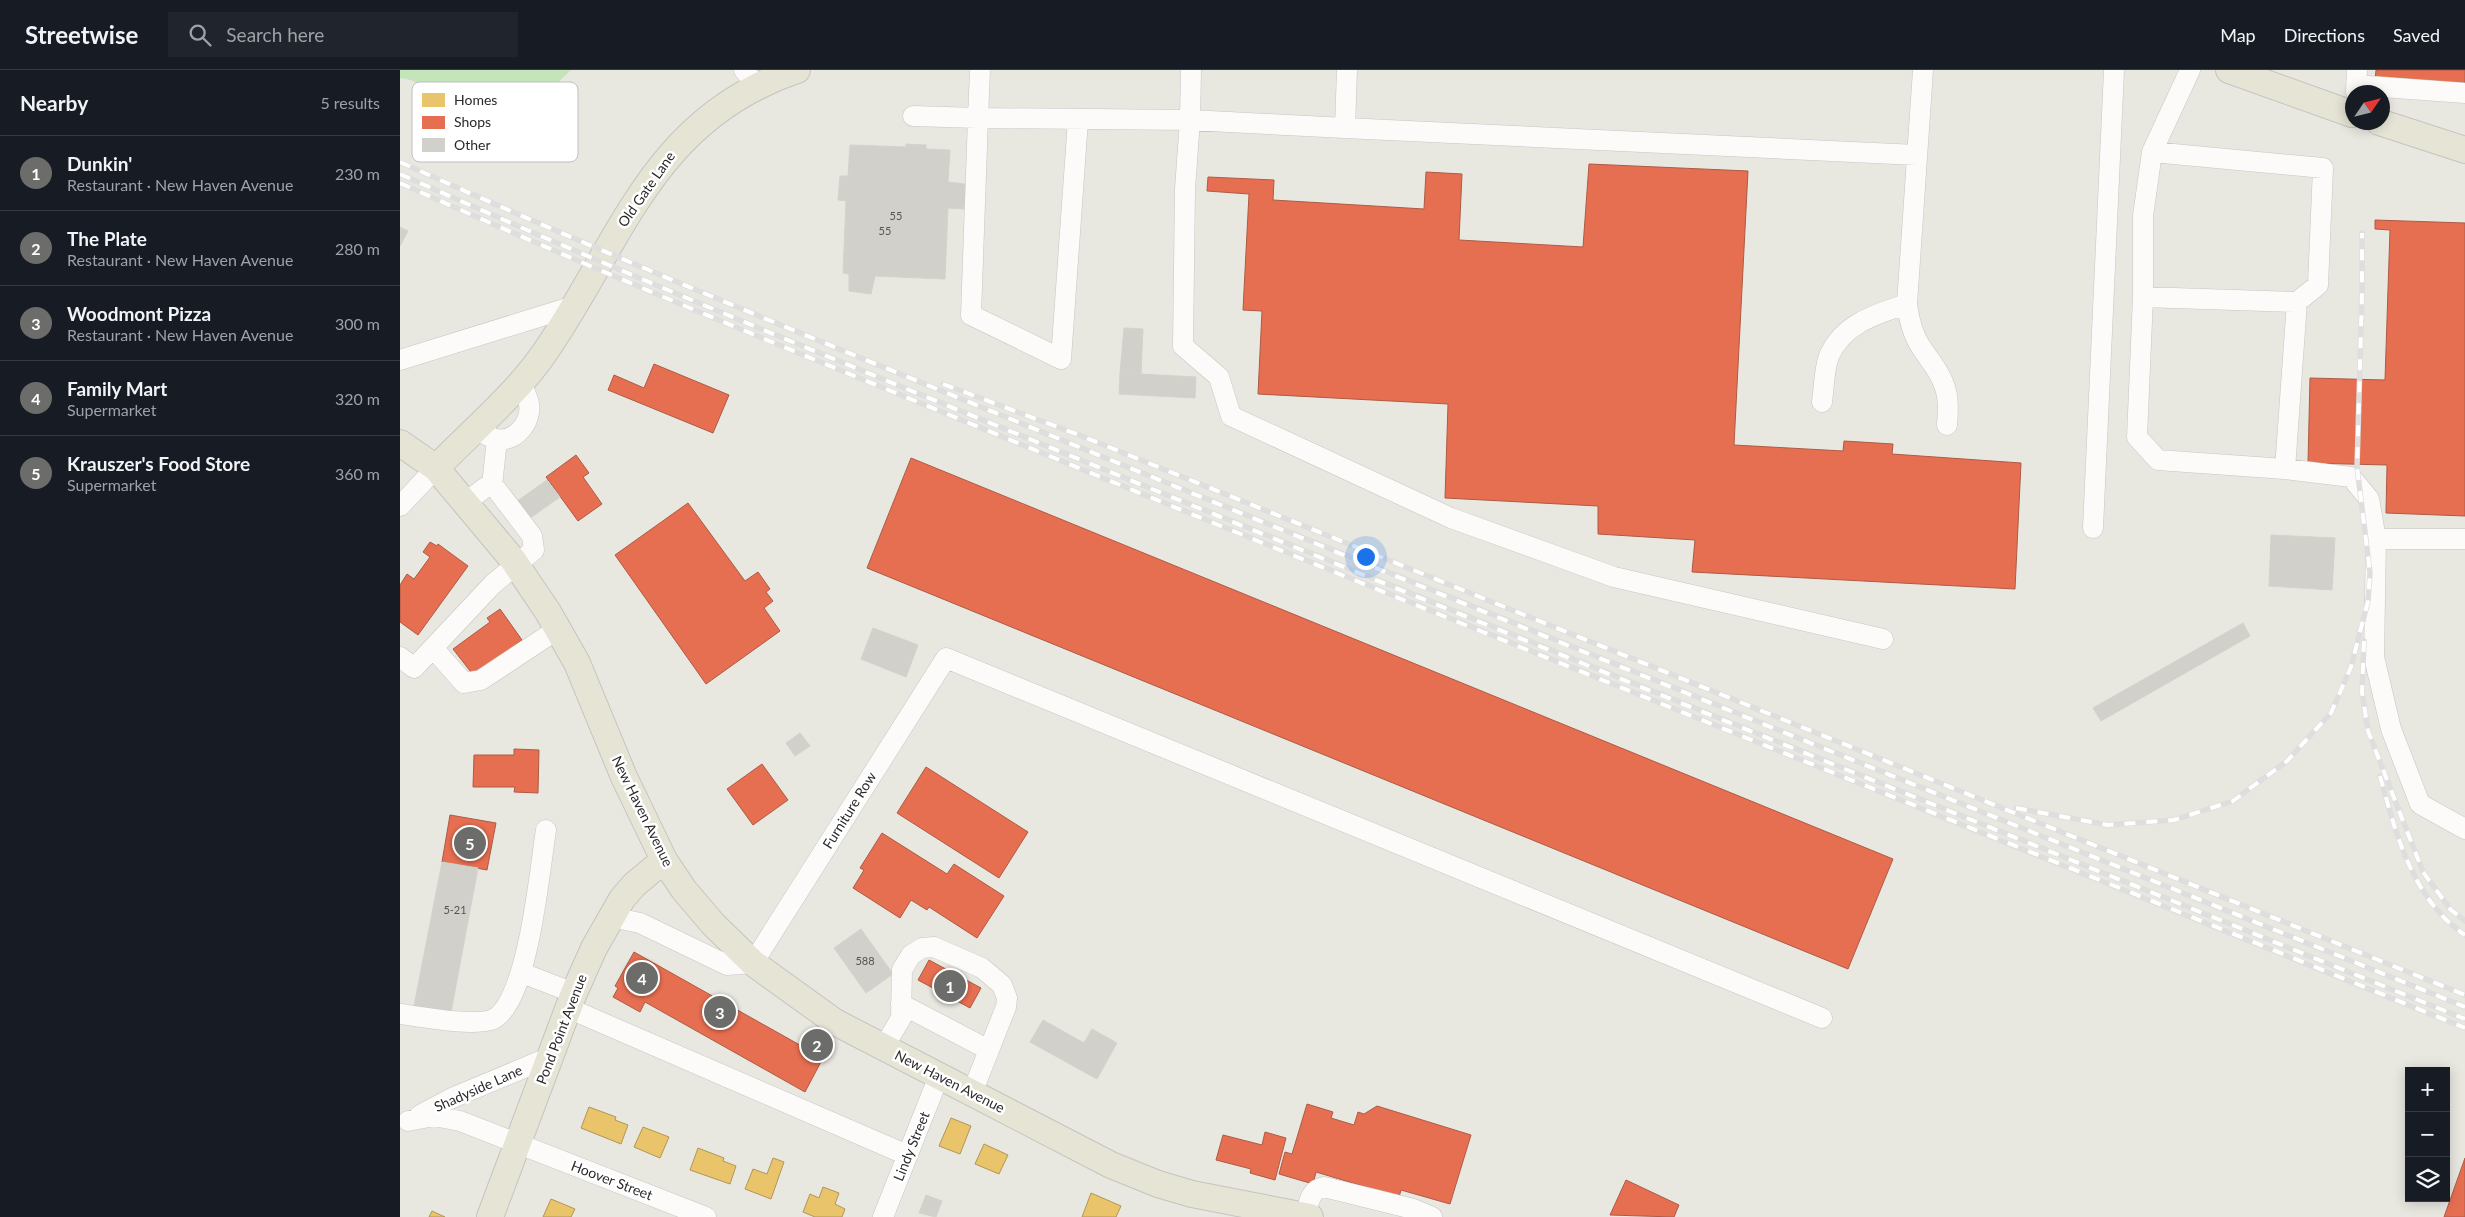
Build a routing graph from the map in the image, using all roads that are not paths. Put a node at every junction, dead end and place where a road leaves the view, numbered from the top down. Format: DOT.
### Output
graph roads {
  1 [pos="797,70"];
  2 [pos="980,70"];
  3 [pos="1191,70"];
  4 [pos="1347,70"];
  5 [pos="1923,70"];
  6 [pos="2114,70"];
  7 [pos="2190,70"];
  8 [pos="2229,70"];
  9 [pos="2257,74"];
  10 [pos="751,78"];
  11 [pos="2363,82"];
  12 [pos="2465,93"];
  13 [pos="2345,111"];
  14 [pos="913,116"];
  15 [pos="978,118"];
  16 [pos="1078,120"];
  17 [pos="1190,120"];
  18 [pos="2390,126"];
  19 [pos="1345,128"];
  20 [pos="2465,150"];
  21 [pos="2152,152"];
  22 [pos="1917,155"];
  23 [pos="2143,298"];
  24 [pos="2297,302"];
  25 [pos="1907,304"];
  26 [pos="574,306"];
  27 [pos="400,360"];
  28 [pos="520,382"];
  29 [pos="1822,402"];
  30 [pos="1947,425"];
  31 [pos="486,434"];
  32 [pos="400,442"];
  33 [pos="436,468"];
  34 [pos="2285,469"];
  35 [pos="492,486"];
  36 [pos="466,502"];
  37 [pos="400,506"];
  38 [pos="2093,528"];
  39 [pos="2376,539"];
  40 [pos="2465,539"];
  41 [pos="515,564"];
  42 [pos="558,629"];
  43 [pos="1883,639"];
  44 [pos="433,648"];
  45 [pos="400,657"];
  46 [pos="2465,829"];
  47 [pos="546,830"];
  48 [pos="664,860"];
  49 [pos="611,917"];
  50 [pos="752,963"];
  51 [pos="522,974"];
  52 [pos="571,1001"];
  53 [pos="901,1004"];
  54 [pos="400,1014"];
  55 [pos="1822,1018"];
  56 [pos="884,1047"];
  57 [pos="989,1050"];
  58 [pos="550,1057"];
  59 [pos="939,1076"];
  60 [pos="972,1093"];
  61 [pos="404,1123"];
  62 [pos="518,1144"];
  63 [pos="907,1155"];
  64 [pos="1412,1213"];
  65 [pos="1308,1216"];
  66 [pos="490,1217"];
  67 [pos="706,1217"];
  68 [pos="883,1217"];
  69 [pos="1432,1217"];
  1 -- 10 [label="main road, Old Gate Lane"];
  2 -- 15 [label="street"];
  3 -- 17 [label="street"];
  4 -- 19 [label="street"];
  5 -- 22 [label="street"];
  6 -- 38 [label="street"];
  7 -- 21 [label="street"];
  8 -- 9 [label="main road"];
  9 -- 13 [label="main road"];
  10 -- 26 [label="main road, Old Gate Lane"];
  11 -- 12 [label="street"];
  14 -- 15 [label="street"];
  15 -- 16 [label="street"];
  15 -- 16 [label="street"];
  16 -- 17 [label="street"];
  17 -- 19 [label="street"];
  17 -- 43 [label="street"];
  18 -- 20 [label="main road"];
  19 -- 22 [label="street"];
  21 -- 23 [label="street"];
  21 -- 24 [label="street"];
  22 -- 25 [label="street"];
  23 -- 24 [label="street"];
  23 -- 34 [label="street"];
  24 -- 34 [label="street"];
  25 -- 29 [label="street"];
  25 -- 30 [label="street"];
  26 -- 27 [label="street"];
  26 -- 28 [label="main road, Old Gate Lane"];
  28 -- 31 [label="main road, Old Gate Lane"];
  28 -- 31 [label="street"];
  31 -- 33 [label="main road, Old Gate Lane"];
  31 -- 35 [label="street"];
  32 -- 33 [label="main road, New Haven Avenue"];
  33 -- 36 [label="main road, New Haven Avenue"];
  33 -- 37 [label="street"];
  34 -- 39 [label="street"];
  35 -- 36 [label="street"];
  35 -- 41 [label="street"];
  36 -- 41 [label="main road, New Haven Avenue"];
  39 -- 40 [label="street"];
  39 -- 46 [label="street"];
  41 -- 42 [label="main road, New Haven Avenue"];
  41 -- 44 [label="street"];
  42 -- 44 [label="street"];
  42 -- 48 [label="main road, New Haven Avenue"];
  44 -- 45 [label="street"];
  47 -- 51 [label="street"];
  48 -- 49 [label="main road, Pond Point Avenue"];
  48 -- 50 [label="main road, New Haven Avenue"];
  49 -- 50 [label="street"];
  49 -- 52 [label="main road, Pond Point Avenue"];
  50 -- 55 [label="street, Furniture Row"];
  50 -- 56 [label="main road, New Haven Avenue"];
  51 -- 52 [label="street"];
  51 -- 54 [label="street"];
  52 -- 58 [label="main road, Pond Point Avenue"];
  52 -- 63 [label="street"];
  53 -- 56 [label="street"];
  53 -- 57 [label="street"];
  53 -- 57 [label="street"];
  56 -- 59 [label="main road, New Haven Avenue"];
  57 -- 60 [label="street"];
  58 -- 61 [label="street, Shadyside Lane"];
  58 -- 62 [label="main road, Pond Point Avenue"];
  59 -- 60 [label="main road, New Haven Avenue"];
  59 -- 63 [label="street, Lindy Street"];
  60 -- 65 [label="main road, New Haven Avenue"];
  61 -- 62 [label="street, Shadyside Lane"];
  62 -- 66 [label="main road, Pond Point Avenue"];
  62 -- 67 [label="street, Hoover Street"];
  63 -- 68 [label="street, Lindy Street"];
  64 -- 65 [label="street"];
  64 -- 69 [label="street"];
}
